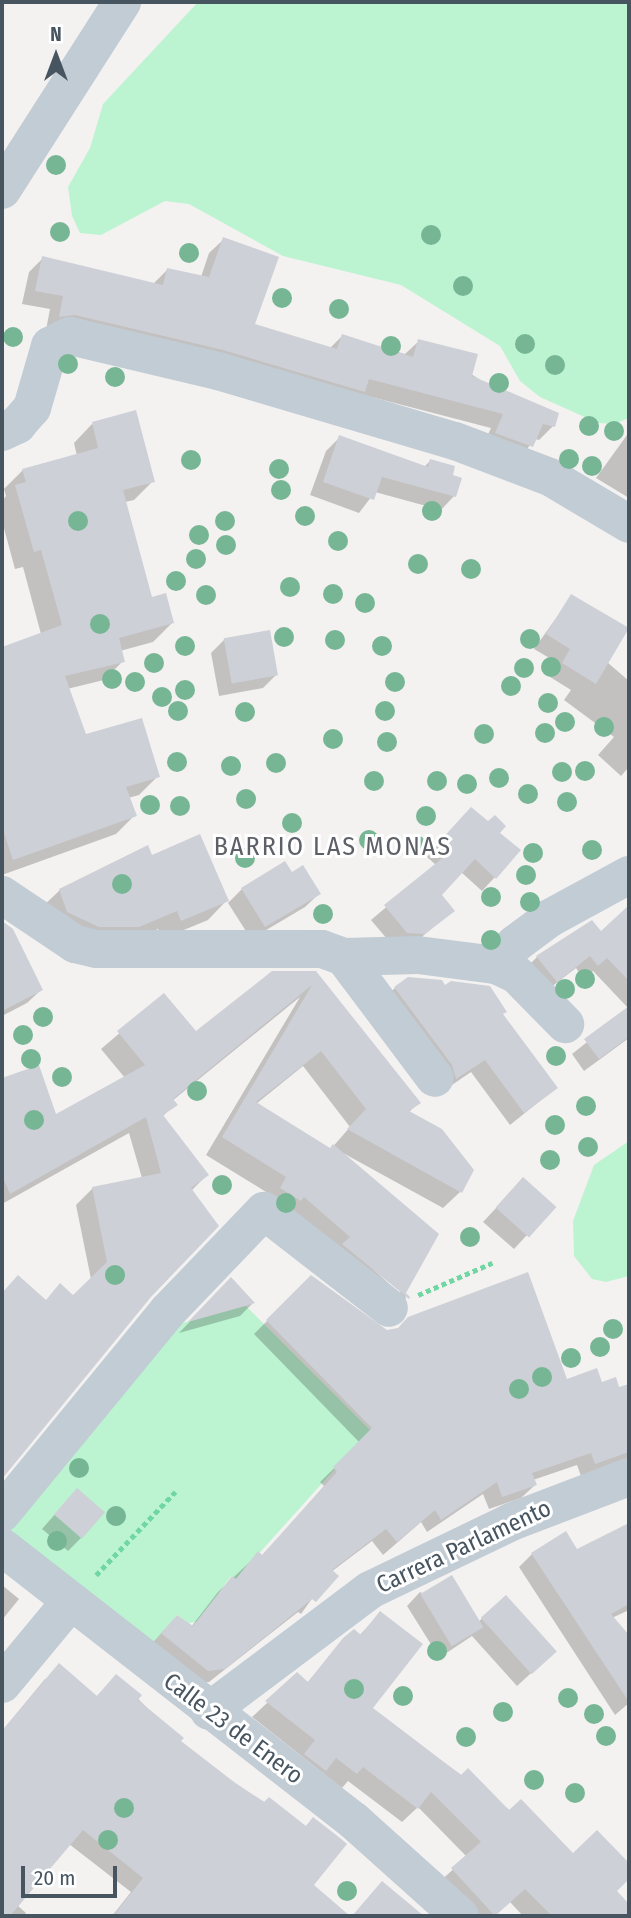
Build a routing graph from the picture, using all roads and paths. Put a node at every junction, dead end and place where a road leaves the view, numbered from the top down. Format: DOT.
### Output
graph roads {
  1 [pos="122,2"];
  2 [pos="2,190"];
  3 [pos="2,432"];
  4 [pos="629,524"];
  5 [pos="629,875"];
  6 [pos="2,895"];
  7 [pos="344,957"];
  8 [pos="496,965"];
  9 [pos="565,1024"];
  10 [pos="435,1077"];
  11 [pos="492,1263"];
  12 [pos="389,1308"];
  13 [pos="629,1477"];
  14 [pos="175,1492"];
  15 [pos="2,1513"];
  16 [pos="2,1547"];
  17 [pos="70,1602"];
  18 [pos="2,1684"];
  19 [pos="209,1711"];
  20 [pos="460,1916"];
  1 -- 2 [label="street"];
  3 -- 4 [label="street"];
  5 -- 8 [label="street"];
  6 -- 7 [label="street"];
  7 -- 8 [label="street"];
  7 -- 10 [label="street"];
  8 -- 9 [label="street"];
  11 -- 12 [label="path"];
  12 -- 15 [label="street"];
  13 -- 19 [label="street, Carrera Parlamento"];
  14 -- 17 [label="path"];
  16 -- 17 [label="street, Calle 23 de Enero"];
  17 -- 18 [label="street"];
  17 -- 19 [label="street, Calle 23 de Enero"];
  19 -- 20 [label="street, Calle 23 de Enero"];
}
